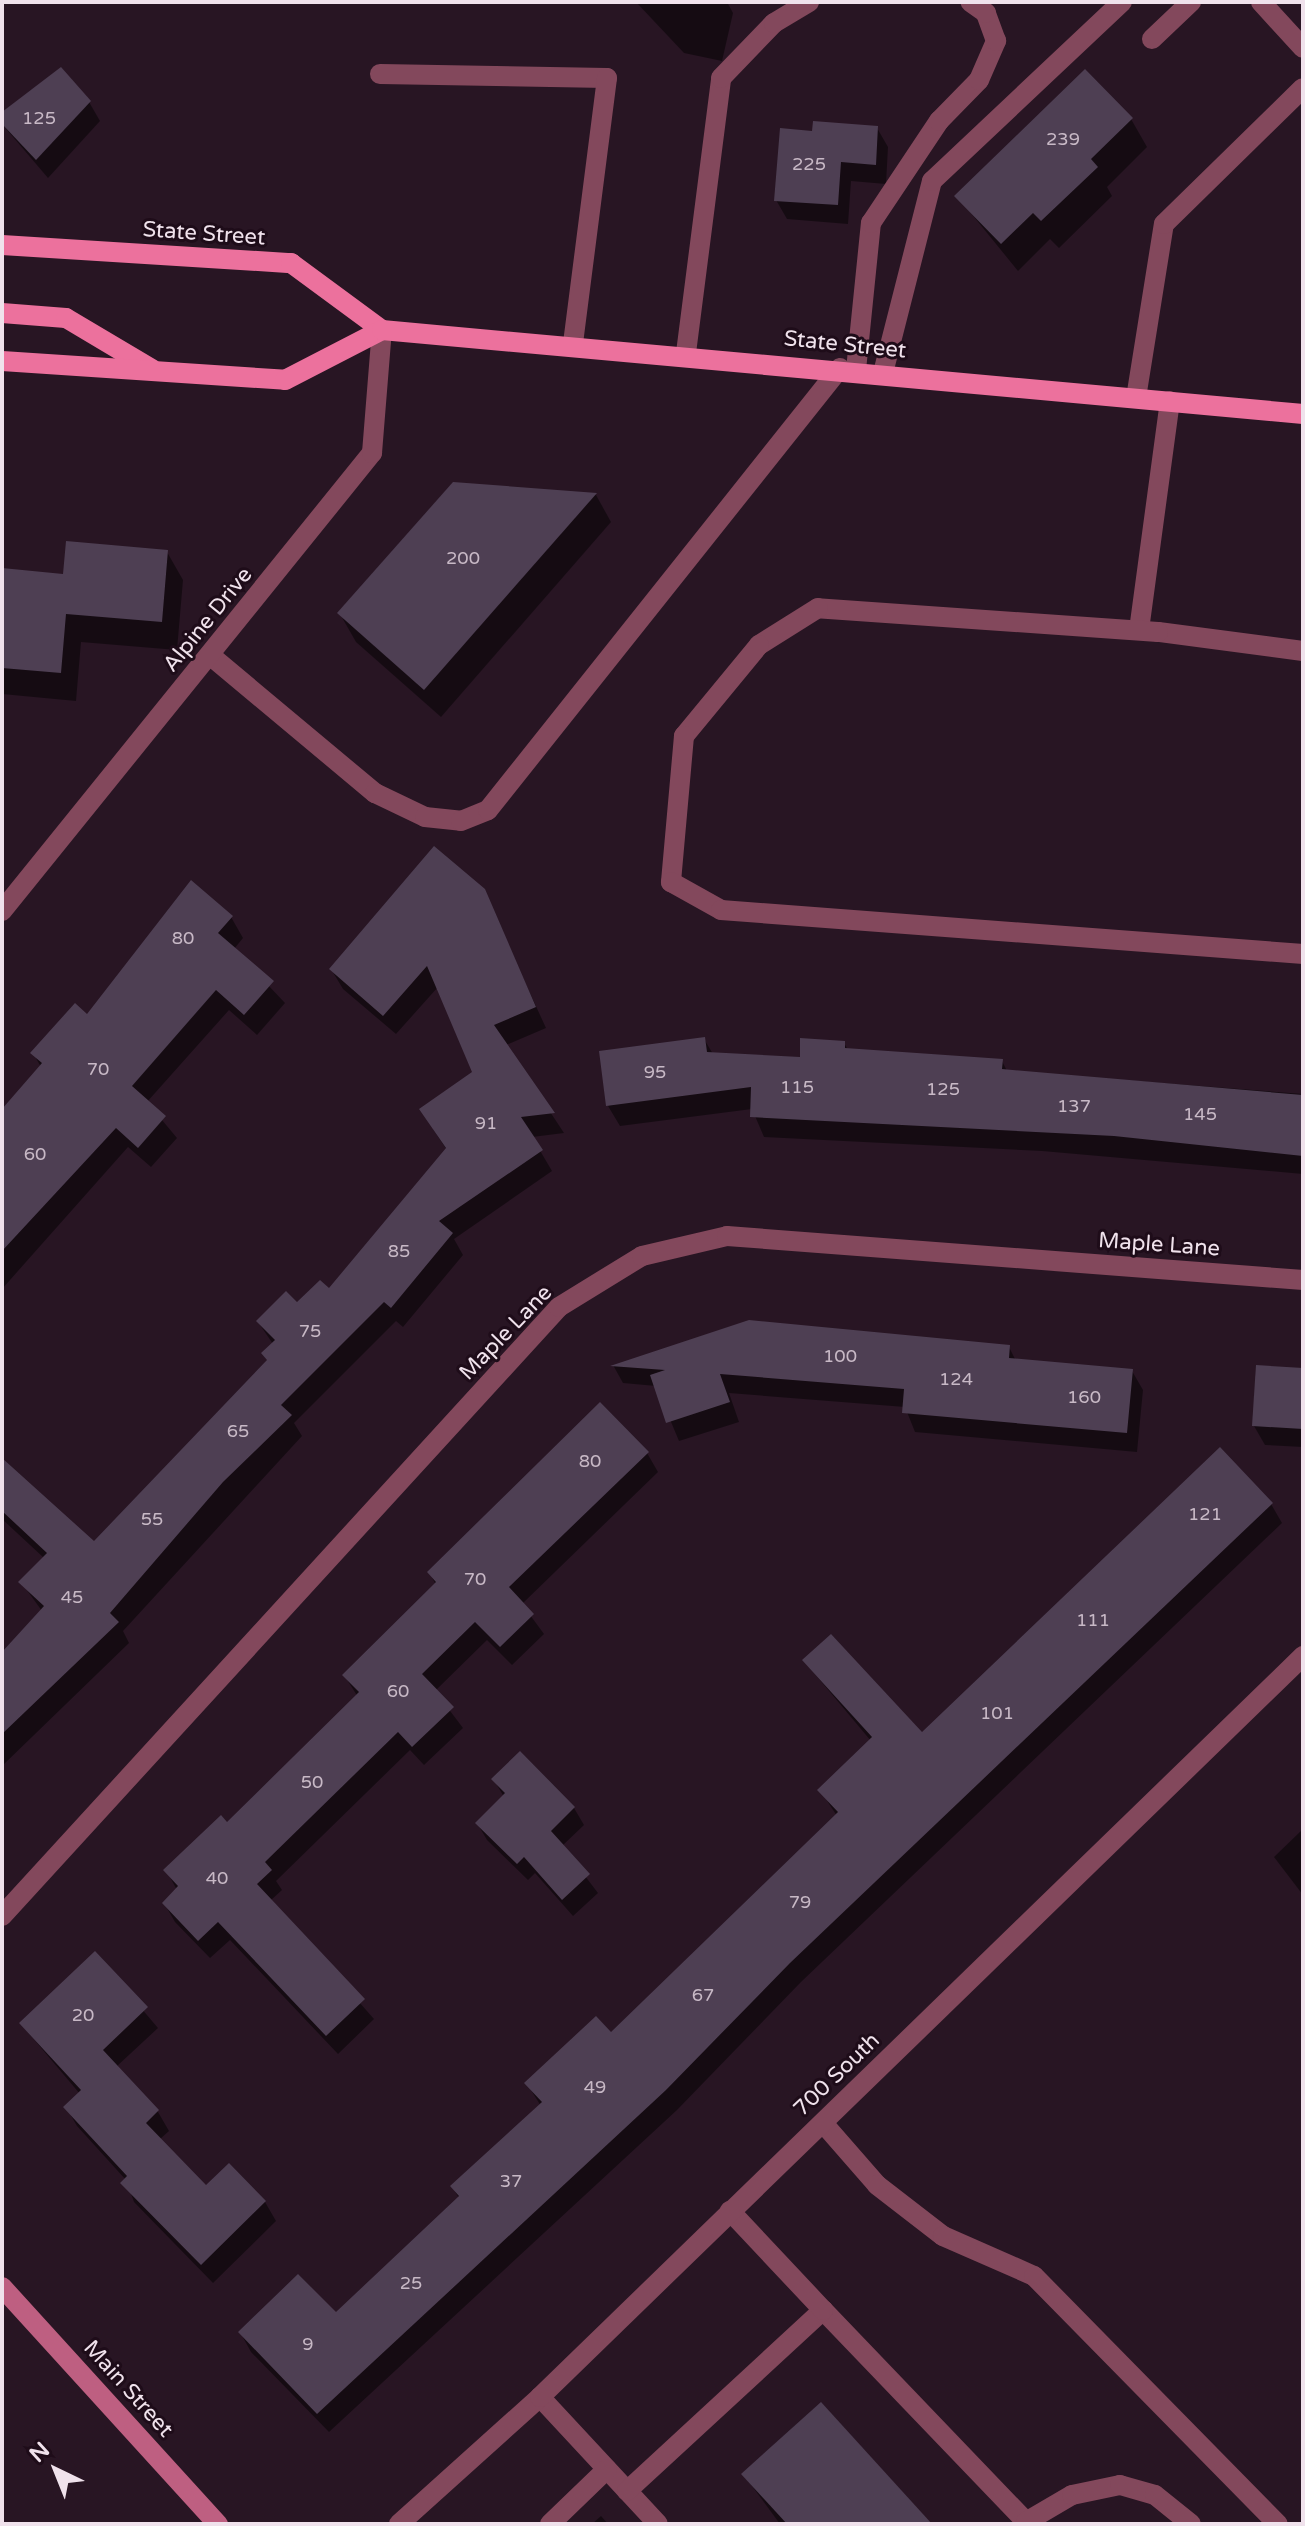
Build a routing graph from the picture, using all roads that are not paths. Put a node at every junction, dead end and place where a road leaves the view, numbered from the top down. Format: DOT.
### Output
graph roads {
  1 [pos="809,2"];
  2 [pos="970,2"];
  3 [pos="1122,2"];
  4 [pos="1191,2"];
  5 [pos="1261,2"];
  6 [pos="1152,39"];
  7 [pos="1303,48"];
  8 [pos="380,74"];
  9 [pos="1303,88"];
  10 [pos="2,245"];
  11 [pos="2,313"];
  12 [pos="382,330"];
  13 [pos="573,342"];
  14 [pos="686,353"];
  15 [pos="2,361"];
  16 [pos="848,369"];
  17 [pos="156,371"];
  18 [pos="883,373"];
  19 [pos="1136,398"];
  20 [pos="1170,401"];
  21 [pos="1303,414"];
  22 [pos="1139,630"];
  23 [pos="1303,651"];
  24 [pos="211,656"];
  25 [pos="2,911"];
  26 [pos="1303,954"];
  27 [pos="1303,1280"];
  28 [pos="1303,1656"];
  29 [pos="2,1916"];
  30 [pos="823,2123"];
  31 [pos="730,2211"];
  32 [pos="4,2293"];
  33 [pos="823,2310"];
  34 [pos="540,2397"];
  35 [pos="607,2469"];
  36 [pos="627,2491"];
  37 [pos="218,2524"];
  38 [pos="399,2524"];
  39 [pos="550,2524"];
  40 [pos="658,2524"];
  41 [pos="1191,2524"];
  42 [pos="1278,2524"];
  1 -- 14 [label="street"];
  2 -- 16 [label="street"];
  3 -- 18 [label="street"];
  4 -- 6 [label="street"];
  5 -- 7 [label="street"];
  8 -- 13 [label="street"];
  9 -- 19 [label="street"];
  10 -- 12 [label="main road, State Street"];
  11 -- 17 [label="main road"];
  12 -- 13 [label="main road, State Street"];
  12 -- 17 [label="main road"];
  12 -- 24 [label="street, Alpine Drive"];
  13 -- 14 [label="main road, State Street"];
  14 -- 16 [label="main road, State Street"];
  15 -- 17 [label="main road"];
  16 -- 18 [label="main road, State Street"];
  16 -- 24 [label="street"];
  18 -- 19 [label="main road, State Street"];
  19 -- 20 [label="main road, State Street"];
  20 -- 21 [label="main road, State Street"];
  20 -- 22 [label="street"];
  22 -- 23 [label="street"];
  22 -- 26 [label="street"];
  24 -- 25 [label="street, Alpine Drive"];
  27 -- 29 [label="street, Maple Lane"];
  28 -- 30 [label="street, 700 South"];
  30 -- 31 [label="street, 700 South"];
  30 -- 42 [label="street"];
  31 -- 33 [label="street"];
  31 -- 34 [label="street, 700 South"];
  32 -- 37 [label="main road, Main Street"];
  33 -- 36 [label="street"];
  33 -- 41 [label="street"];
  34 -- 35 [label="street"];
  34 -- 38 [label="street, 700 South"];
  35 -- 36 [label="street"];
  35 -- 39 [label="street"];
  36 -- 40 [label="street"];
}
